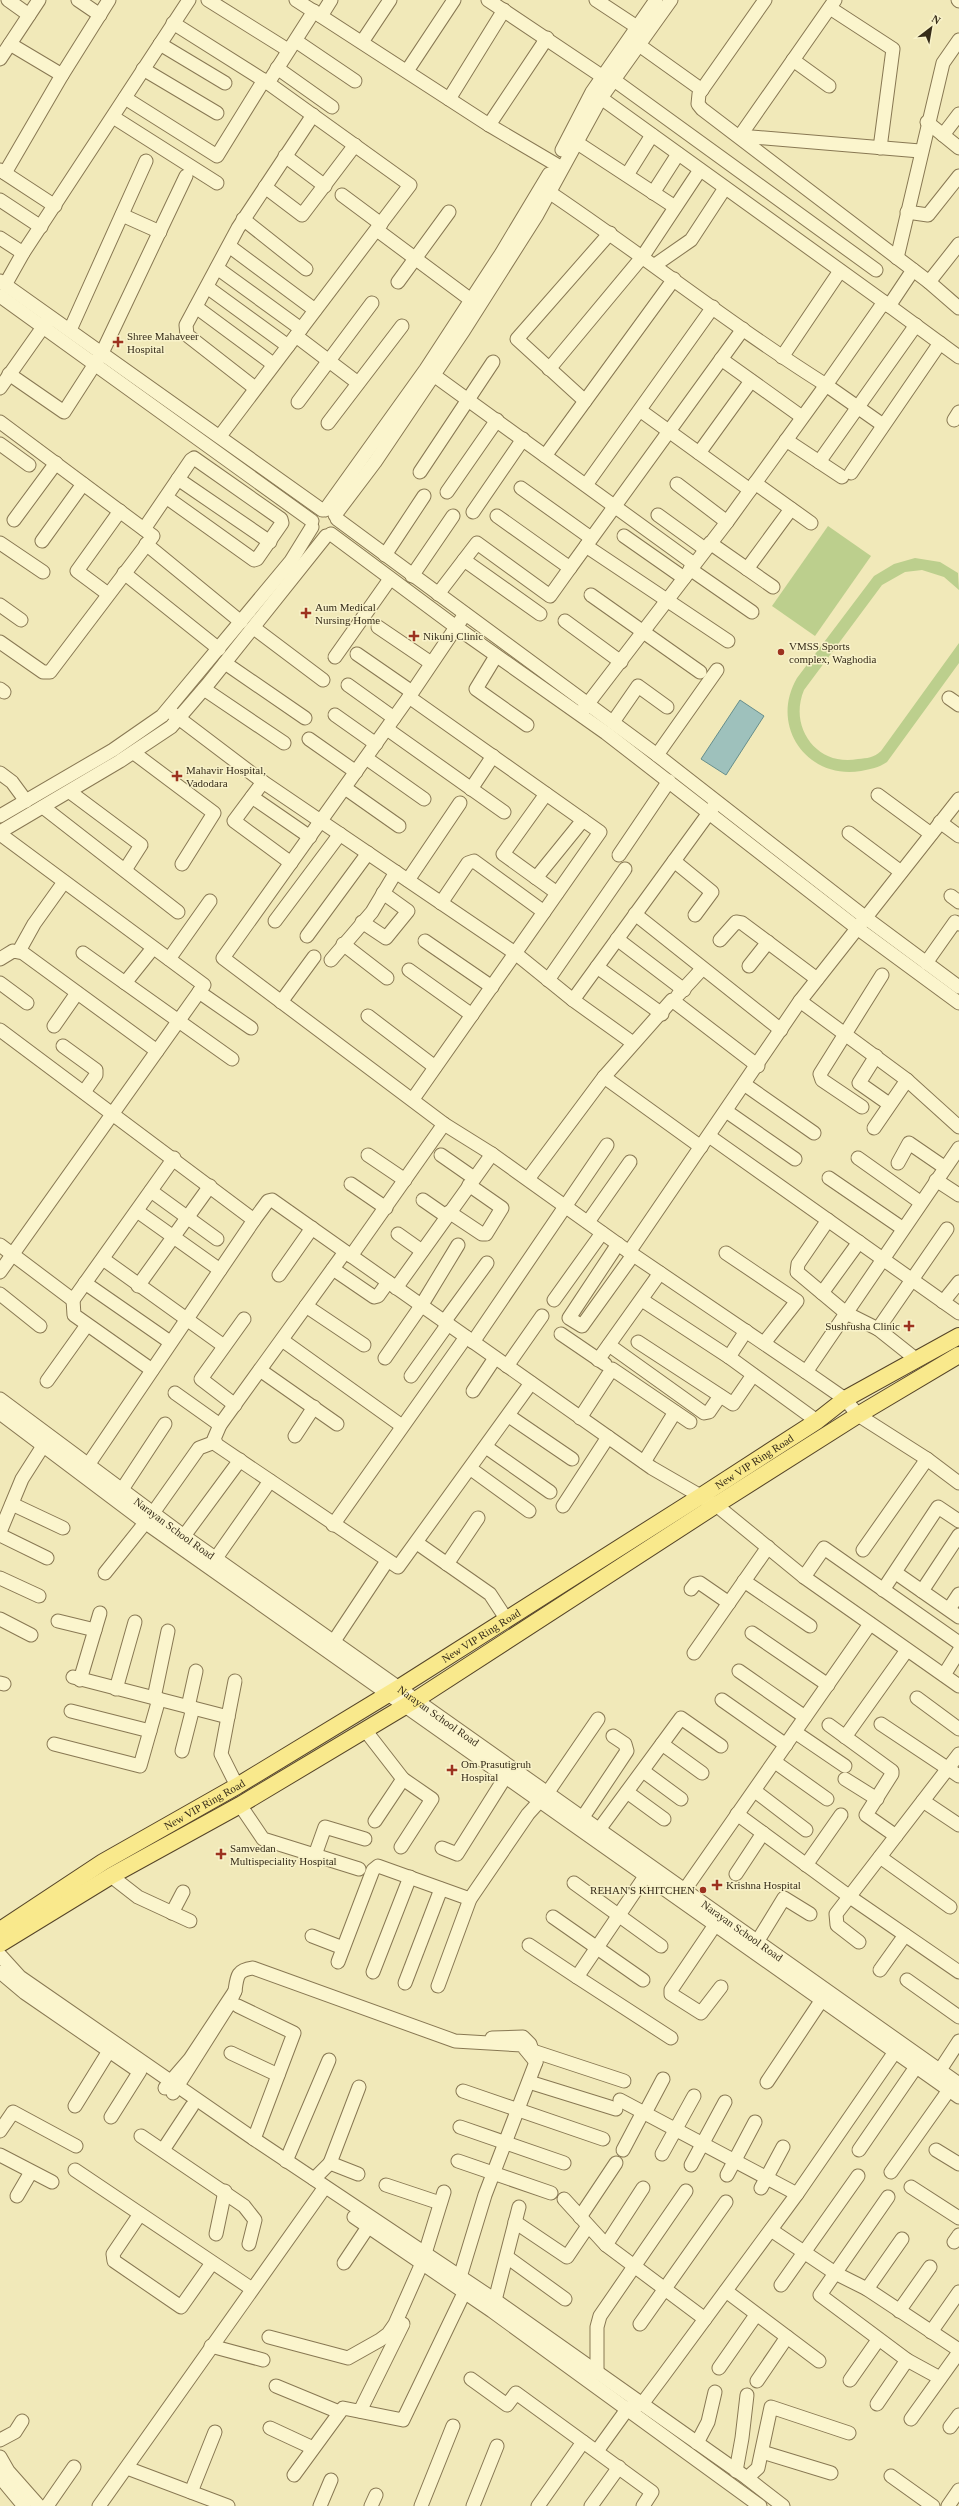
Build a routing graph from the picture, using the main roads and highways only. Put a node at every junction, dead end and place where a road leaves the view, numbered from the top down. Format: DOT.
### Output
graph roads {
  1 [pos="959,1336"];
  2 [pos="959,1355"];
  3 [pos="0,1930"];
  4 [pos="0,1944"];
  1 -- 3 [label="main road, New VIP Ring Road"];
  2 -- 4 [label="main road, New VIP Ring Road"];
}
